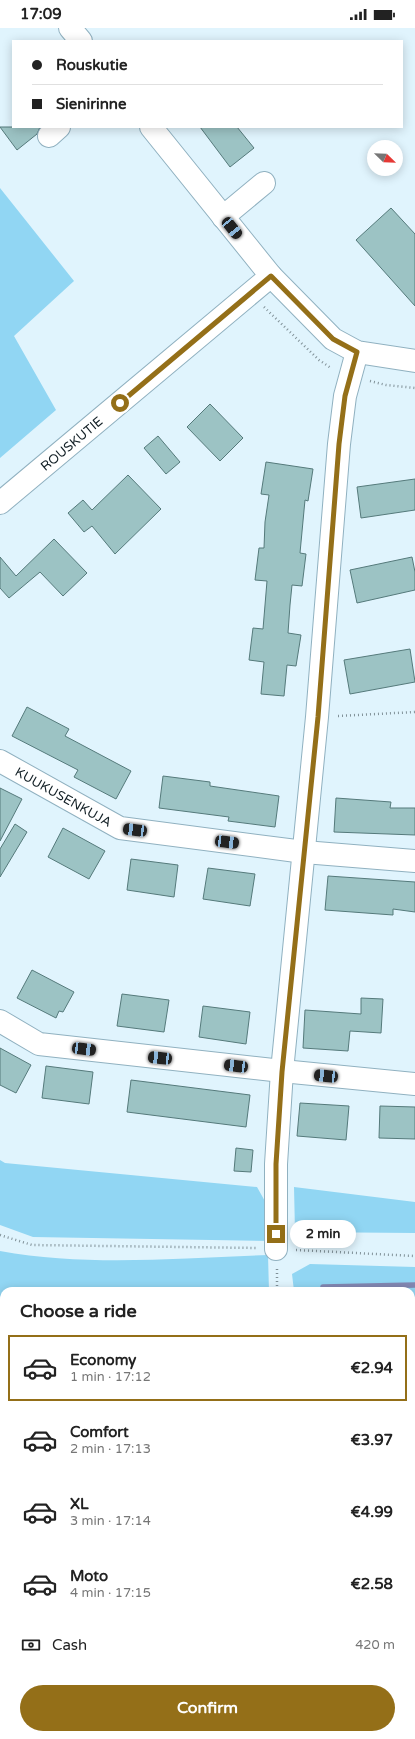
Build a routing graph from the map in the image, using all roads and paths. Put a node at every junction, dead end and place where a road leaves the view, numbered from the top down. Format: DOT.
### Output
graph roads {
  1 [pos="70,28"];
  2 [pos="80,40"];
  3 [pos="151,128"];
  4 [pos="264,183"];
  5 [pos="223,217"];
  6 [pos="271,276"];
  7 [pos="357,352"];
  8 [pos="415,361"];
  9 [pos="0,503"];
  10 [pos="415,712"];
  11 [pos="318,717"];
  12 [pos="0,761"];
  13 [pos="304,852"];
  14 [pos="415,861"];
  15 [pos="0,1021"];
  16 [pos="282,1072"];
  17 [pos="415,1084"];
  18 [pos="0,1235"];
  19 [pos="276,1249"];
  20 [pos="415,1256"];
  1 -- 2 [label="street"];
  3 -- 5 [label="street"];
  4 -- 5 [label="street"];
  5 -- 6 [label="street"];
  6 -- 7 [label="street"];
  6 -- 9 [label="street, ROUSKUTIE"];
  7 -- 8 [label="street"];
  7 -- 11 [label="street"];
  10 -- 11 [label="path"];
  11 -- 13 [label="street"];
  12 -- 13 [label="street, KUUKUSENKUJA"];
  13 -- 14 [label="street, KUUKUSENKUJA"];
  13 -- 16 [label="street"];
  15 -- 16 [label="street"];
  16 -- 17 [label="street"];
  16 -- 19 [label="street"];
  18 -- 19 [label="path"];
  19 -- 20 [label="path"];
}
